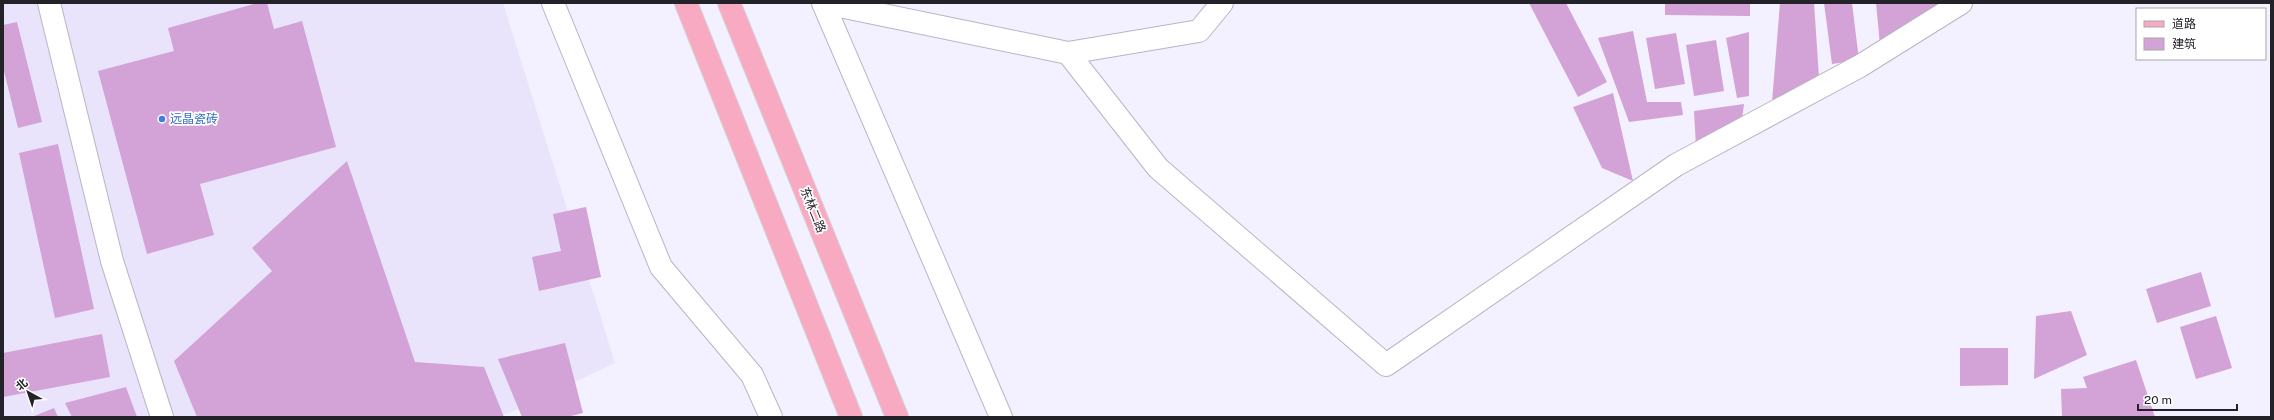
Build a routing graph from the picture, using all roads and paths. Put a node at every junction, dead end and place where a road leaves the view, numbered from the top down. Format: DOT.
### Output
graph roads {
  1 [pos="49,3"];
  2 [pos="686,3"];
  3 [pos="729,3"];
  4 [pos="824,3"];
  5 [pos="1222,3"];
  6 [pos="1961,3"];
  7 [pos="551,5"];
  8 [pos="1068,52"];
  9 [pos="162,417"];
  10 [pos="771,417"];
  11 [pos="851,417"];
  12 [pos="897,417"];
  13 [pos="1001,417"];
  1 -- 9 [label="street"];
  2 -- 11 [label="main road"];
  3 -- 12 [label="main road, 东林二路"];
  4 -- 8 [label="street"];
  4 -- 13 [label="street"];
  5 -- 8 [label="street"];
  6 -- 8 [label="street"];
  7 -- 10 [label="street"];
}
